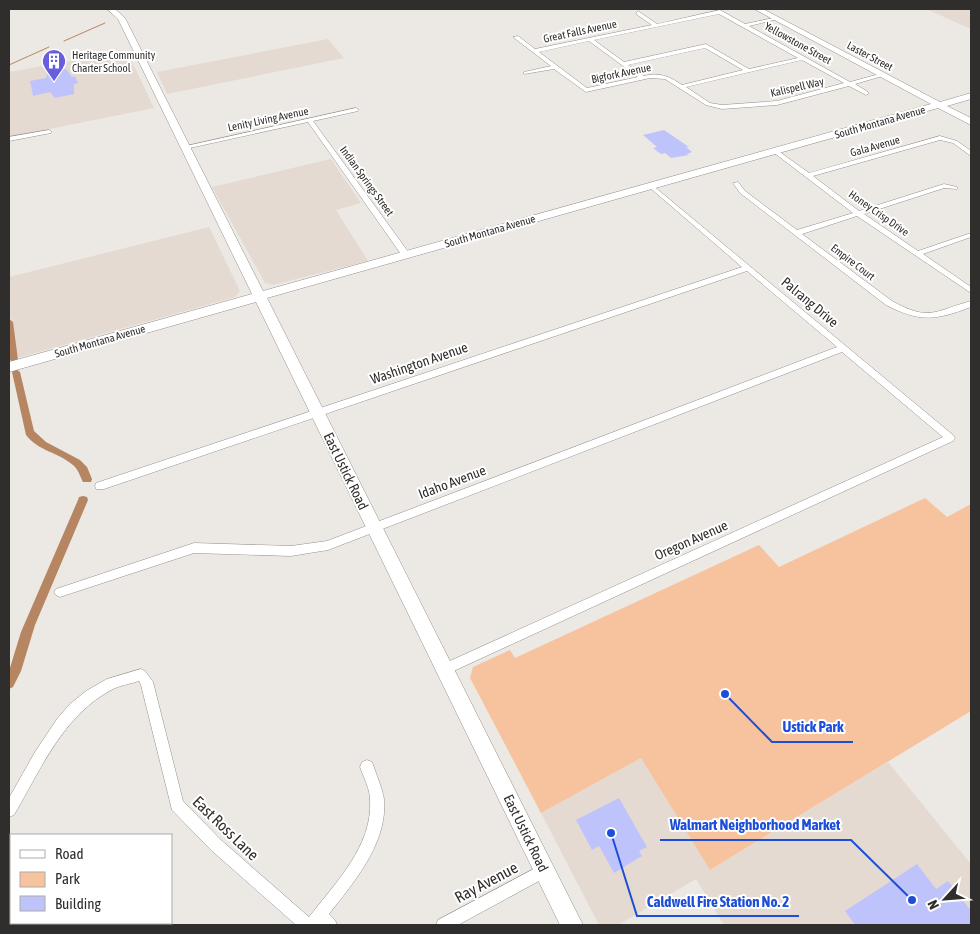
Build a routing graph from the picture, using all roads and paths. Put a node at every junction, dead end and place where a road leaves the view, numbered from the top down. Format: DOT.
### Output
graph roads {
  1 [pos="758,9"];
  2 [pos="117,11"];
  3 [pos="720,12"];
  4 [pos="638,13"];
  5 [pos="776,18"];
  6 [pos="656,25"];
  7 [pos="745,25"];
  8 [pos="516,37"];
  9 [pos="589,39"];
  10 [pos="534,51"];
  11 [pos="803,58"];
  12 [pos="623,64"];
  13 [pos="554,67"];
  14 [pos="748,71"];
  15 [pos="526,73"];
  16 [pos="883,75"];
  17 [pos="643,78"];
  18 [pos="850,84"];
  19 [pos="683,86"];
  20 [pos="866,93"];
  21 [pos="971,96"];
  22 [pos="940,105"];
  23 [pos="356,110"];
  24 [pos="310,120"];
  25 [pos="971,122"];
  26 [pos="49,132"];
  27 [pos="9,139"];
  28 [pos="185,148"];
  29 [pos="775,151"];
  30 [pos="971,154"];
  31 [pos="809,175"];
  32 [pos="736,183"];
  33 [pos="651,186"];
  34 [pos="956,188"];
  35 [pos="858,213"];
  36 [pos="796,233"];
  37 [pos="971,235"];
  38 [pos="917,254"];
  39 [pos="406,255"];
  40 [pos="748,268"];
  41 [pos="971,291"];
  42 [pos="260,296"];
  43 [pos="971,304"];
  44 [pos="843,348"];
  45 [pos="9,367"];
  46 [pos="317,412"];
  47 [pos="950,438"];
  48 [pos="100,486"];
  49 [pos="374,528"];
  50 [pos="60,592"];
  51 [pos="444,669"];
  52 [pos="367,767"];
  53 [pos="9,810"];
  54 [pos="545,870"];
  55 [pos="316,923"];
  56 [pos="443,925"];
  57 [pos="572,925"];
  1 -- 5 [label="street, Laster Street"];
  2 -- 28 [label="street, East Ustick Road"];
  3 -- 6 [label="street, Great Falls Avenue"];
  3 -- 7 [label="street, Yellowstone Street"];
  4 -- 6 [label="street"];
  5 -- 7 [label="street"];
  5 -- 16 [label="street, Laster Street"];
  6 -- 9 [label="street, Great Falls Avenue"];
  7 -- 11 [label="street, Yellowstone Street"];
  8 -- 10 [label="street"];
  9 -- 10 [label="street, Great Falls Avenue"];
  9 -- 12 [label="street"];
  10 -- 13 [label="street"];
  11 -- 14 [label="street"];
  11 -- 18 [label="street, Yellowstone Street"];
  12 -- 14 [label="street"];
  12 -- 17 [label="street"];
  13 -- 15 [label="street"];
  13 -- 17 [label="street, Bigfork Avenue"];
  14 -- 19 [label="street"];
  16 -- 18 [label="street, Kalispell Way"];
  16 -- 22 [label="street, Laster Street"];
  17 -- 19 [label="street, Bigfork Avenue"];
  18 -- 19 [label="street, Kalispell Way"];
  18 -- 20 [label="street, Yellowstone Street"];
  21 -- 22 [label="street, South Montana Avenue"];
  22 -- 25 [label="street, Laster Street"];
  22 -- 29 [label="street, South Montana Avenue"];
  23 -- 24 [label="street, Lenity Living Avenue"];
  24 -- 28 [label="street, Lenity Living Avenue"];
  24 -- 39 [label="street, Indian Springs Street"];
  26 -- 27 [label="street"];
  28 -- 42 [label="street, East Ustick Road"];
  29 -- 31 [label="street, Honey Crisp Drive"];
  29 -- 33 [label="street, South Montana Avenue"];
  30 -- 31 [label="street, Gala Avenue"];
  31 -- 35 [label="street, Honey Crisp Drive"];
  32 -- 36 [label="street, Empire Court"];
  33 -- 39 [label="street, South Montana Avenue"];
  33 -- 40 [label="street, Palrang Drive"];
  34 -- 35 [label="street"];
  35 -- 36 [label="street"];
  35 -- 38 [label="street, Honey Crisp Drive"];
  36 -- 43 [label="street, Empire Court"];
  37 -- 38 [label="street"];
  38 -- 41 [label="street, Honey Crisp Drive"];
  39 -- 42 [label="street, South Montana Avenue"];
  40 -- 44 [label="street, Palrang Drive"];
  40 -- 46 [label="street, Washington Avenue"];
  42 -- 45 [label="street, South Montana Avenue"];
  42 -- 46 [label="street, East Ustick Road"];
  44 -- 47 [label="street, Palrang Drive"];
  44 -- 49 [label="street, Idaho Avenue"];
  46 -- 48 [label="street, Washington Avenue"];
  46 -- 49 [label="street, East Ustick Road"];
  47 -- 51 [label="street, Oregon Avenue"];
  49 -- 50 [label="street, Idaho Avenue"];
  49 -- 51 [label="street, East Ustick Road"];
  51 -- 54 [label="street, East Ustick Road"];
  52 -- 55 [label="street"];
  53 -- 55 [label="street, East Ross Lane"];
  54 -- 56 [label="street, Ray Avenue"];
  54 -- 57 [label="street, East Ustick Road"];
}
